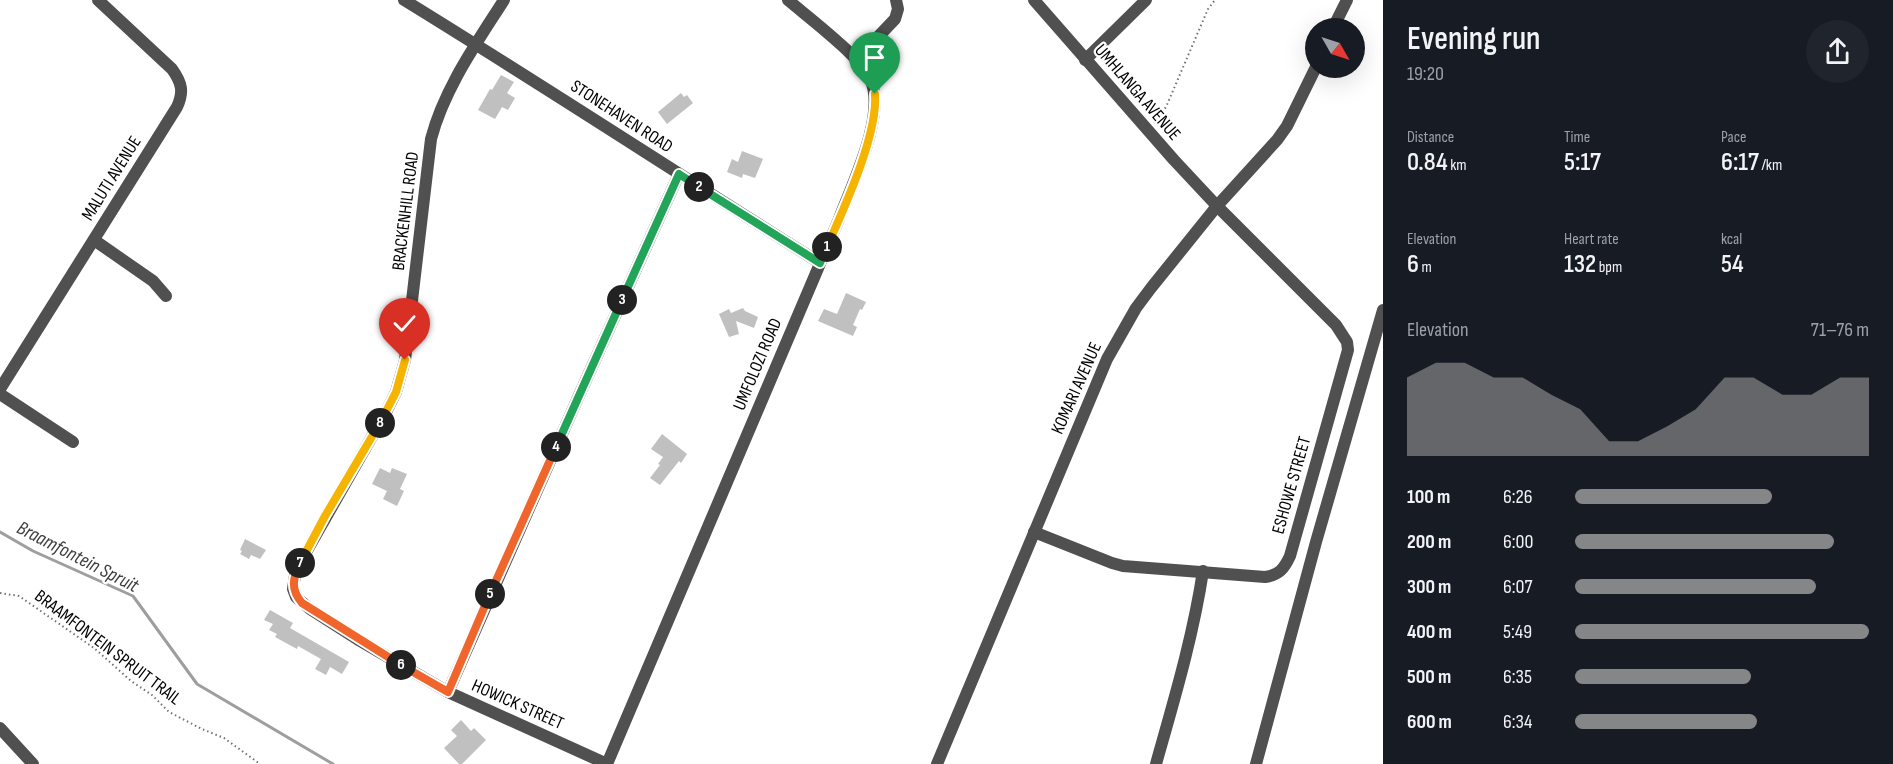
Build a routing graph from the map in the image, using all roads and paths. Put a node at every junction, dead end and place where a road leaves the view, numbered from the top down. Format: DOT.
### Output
graph roads {
  1 [pos="98,0"];
  2 [pos="404,0"];
  3 [pos="504,0"];
  4 [pos="788,0"];
  5 [pos="896,0"];
  6 [pos="1034,0"];
  7 [pos="1146,0"];
  8 [pos="1215,0"];
  9 [pos="1347,0"];
  10 [pos="1339,18"];
  11 [pos="476,44"];
  12 [pos="856,60"];
  13 [pos="1085,60"];
  14 [pos="1311,78"];
  15 [pos="1148,129"];
  16 [pos="679,174"];
  17 [pos="1217,206"];
  18 [pos="94,240"];
  19 [pos="820,263"];
  20 [pos="166,296"];
  21 [pos="1383,310"];
  22 [pos="0,389"];
  23 [pos="0,394"];
  24 [pos="73,442"];
  25 [pos="1034,532"];
  26 [pos="1203,571"];
  27 [pos="0,593"];
  28 [pos="296,597"];
  29 [pos="448,692"];
  30 [pos="0,728"];
  31 [pos="33,764"];
  32 [pos="260,764"];
  33 [pos="607,764"];
  34 [pos="937,764"];
  35 [pos="1156,764"];
  36 [pos="1256,764"];
  1 -- 18 [label="street, MALUTI AVENUE"];
  2 -- 11 [label="street, STONEHAVEN ROAD"];
  3 -- 11 [label="street, BRACKENHILL ROAD"];
  4 -- 12 [label="street, UMFOLOZI ROAD"];
  5 -- 12 [label="street"];
  6 -- 13 [label="street, UMHLANGA AVENUE"];
  7 -- 13 [label="street"];
  8 -- 15 [label="path"];
  9 -- 10 [label="street"];
  11 -- 16 [label="street, STONEHAVEN ROAD"];
  11 -- 28 [label="street, BRACKENHILL ROAD"];
  12 -- 19 [label="street, UMFOLOZI ROAD"];
  13 -- 15 [label="street, UMHLANGA AVENUE"];
  14 -- 17 [label="street, KOMARI AVENUE"];
  15 -- 17 [label="street, UMHLANGA AVENUE"];
  16 -- 19 [label="street, STONEHAVEN ROAD"];
  16 -- 29 [label="street"];
  17 -- 25 [label="street, KOMARI AVENUE"];
  17 -- 26 [label="street, ESHOWE STREET"];
  18 -- 20 [label="street"];
  18 -- 22 [label="street, MALUTI AVENUE"];
  19 -- 33 [label="street, UMFOLOZI ROAD"];
  21 -- 36 [label="street"];
  23 -- 24 [label="street"];
  25 -- 26 [label="street, ESHOWE STREET"];
  25 -- 34 [label="street, KOMARI AVENUE"];
  26 -- 35 [label="street"];
  27 -- 32 [label="path, BRAAMFONTEIN SPRUIT TRAIL"];
  28 -- 29 [label="street, HOWICK STREET"];
  29 -- 33 [label="street, HOWICK STREET"];
  30 -- 31 [label="street"];
}
